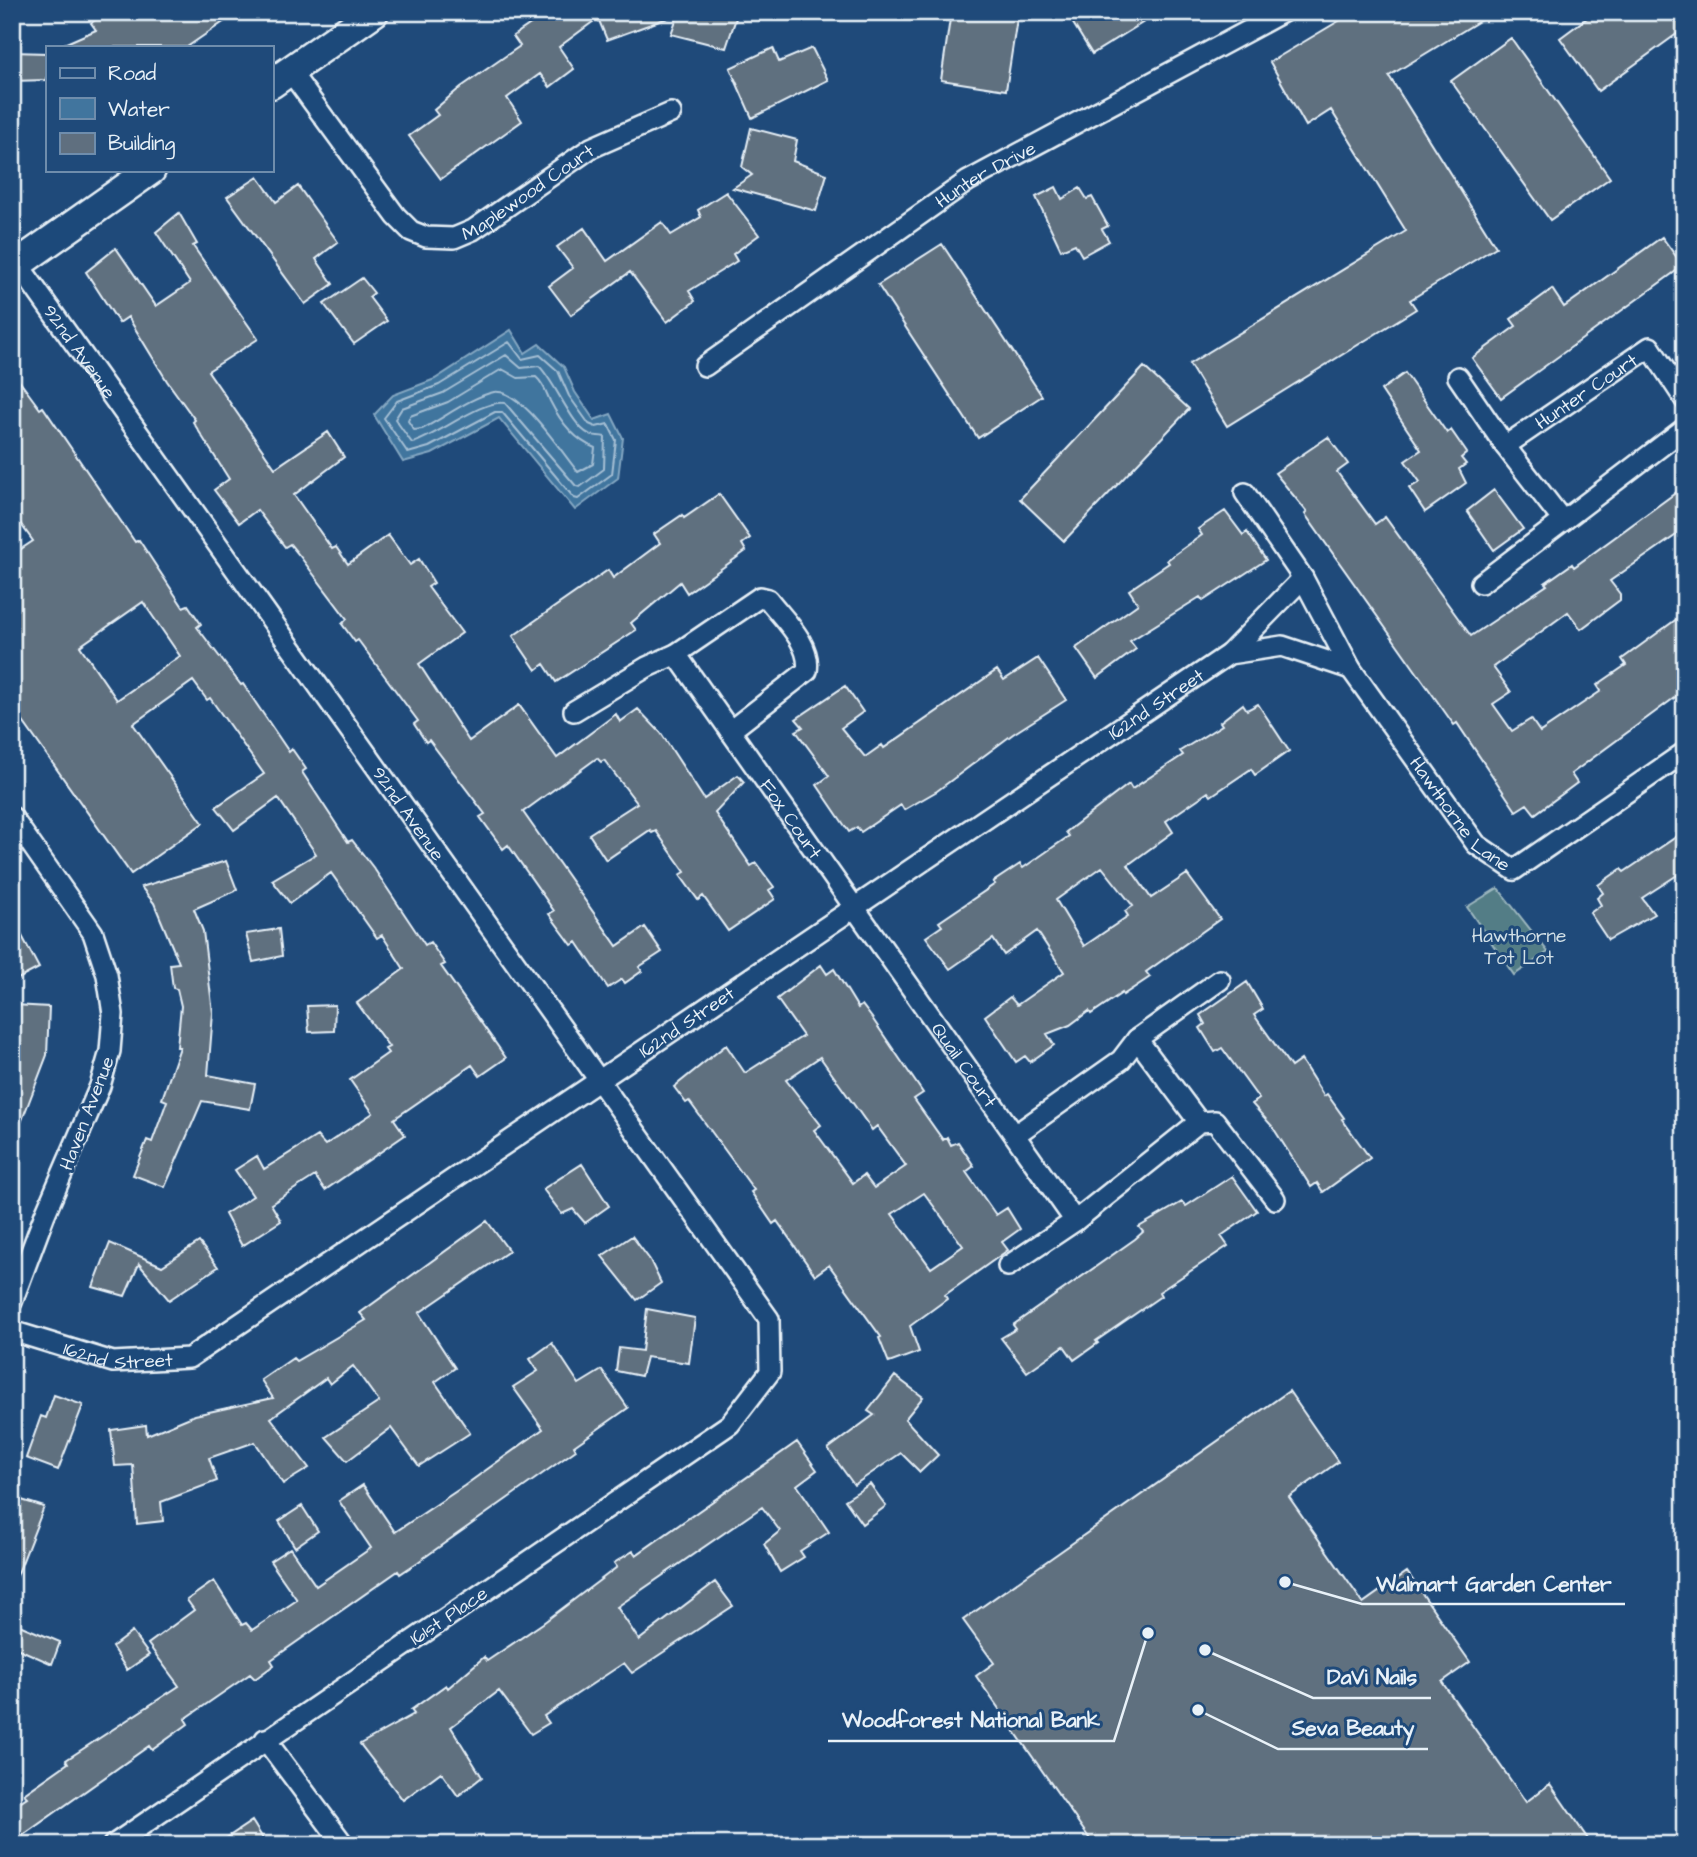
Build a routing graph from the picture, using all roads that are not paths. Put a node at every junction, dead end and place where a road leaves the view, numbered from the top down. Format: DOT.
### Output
graph roads {
  1 [pos="374,12"];
  2 [pos="1283,12"];
  3 [pos="280,78"];
  4 [pos="671,113"];
  5 [pos="148,172"];
  6 [pos="15,266"];
  7 [pos="705,366"];
  8 [pos="1458,377"];
  9 [pos="1685,400"];
  10 [pos="1685,428"];
  11 [pos="1505,446"];
  12 [pos="1245,493"];
  13 [pos="1563,521"];
  14 [pos="1303,578"];
  15 [pos="1481,583"];
  16 [pos="676,654"];
  17 [pos="1229,654"];
  18 [pos="1351,669"];
  19 [pos="574,711"];
  20 [pos="730,730"];
  21 [pos="1685,752"];
  22 [pos="12,817"];
  23 [pos="854,908"];
  24 [pos="1220,980"];
  25 [pos="1137,1038"];
  26 [pos="599,1080"];
  27 [pos="1199,1122"];
  28 [pos="1015,1135"];
  29 [pos="1275,1199"];
  30 [pos="1075,1221"];
  31 [pos="1008,1266"];
  32 [pos="12,1302"];
  33 [pos="12,1331"];
  34 [pos="770,1372"];
  35 [pos="265,1739"];
  36 [pos="113,1845"];
  37 [pos="344,1845"];
  1 -- 3 [label="street"];
  2 -- 7 [label="street, Hunter Drive"];
  3 -- 4 [label="street, Maplewood Court"];
  5 -- 6 [label="street"];
  6 -- 26 [label="street, 92nd Avenue"];
  8 -- 11 [label="street"];
  9 -- 11 [label="street, Hunter Court"];
  10 -- 13 [label="street"];
  11 -- 13 [label="street"];
  12 -- 14 [label="street, Hawthorne Lane"];
  13 -- 15 [label="street"];
  14 -- 17 [label="street"];
  14 -- 18 [label="street, Hawthorne Lane"];
  16 -- 19 [label="street"];
  16 -- 20 [label="street, Fox Court"];
  16 -- 20 [label="street"];
  17 -- 18 [label="street, 162nd Street"];
  17 -- 23 [label="street, 162nd Street"];
  18 -- 21 [label="street, Hawthorne Lane"];
  20 -- 23 [label="street, Fox Court"];
  22 -- 32 [label="street, Haven Avenue"];
  23 -- 26 [label="street, 162nd Street"];
  23 -- 28 [label="street, Quail Court"];
  24 -- 25 [label="street"];
  25 -- 27 [label="street"];
  25 -- 28 [label="street"];
  26 -- 33 [label="street, 162nd Street"];
  26 -- 34 [label="street, 92nd Avenue"];
  27 -- 29 [label="street"];
  27 -- 30 [label="street"];
  28 -- 30 [label="street, Quail Court"];
  30 -- 31 [label="street"];
  34 -- 35 [label="street, 161st Place"];
  35 -- 36 [label="street, 161st Place"];
  35 -- 37 [label="street"];
}
